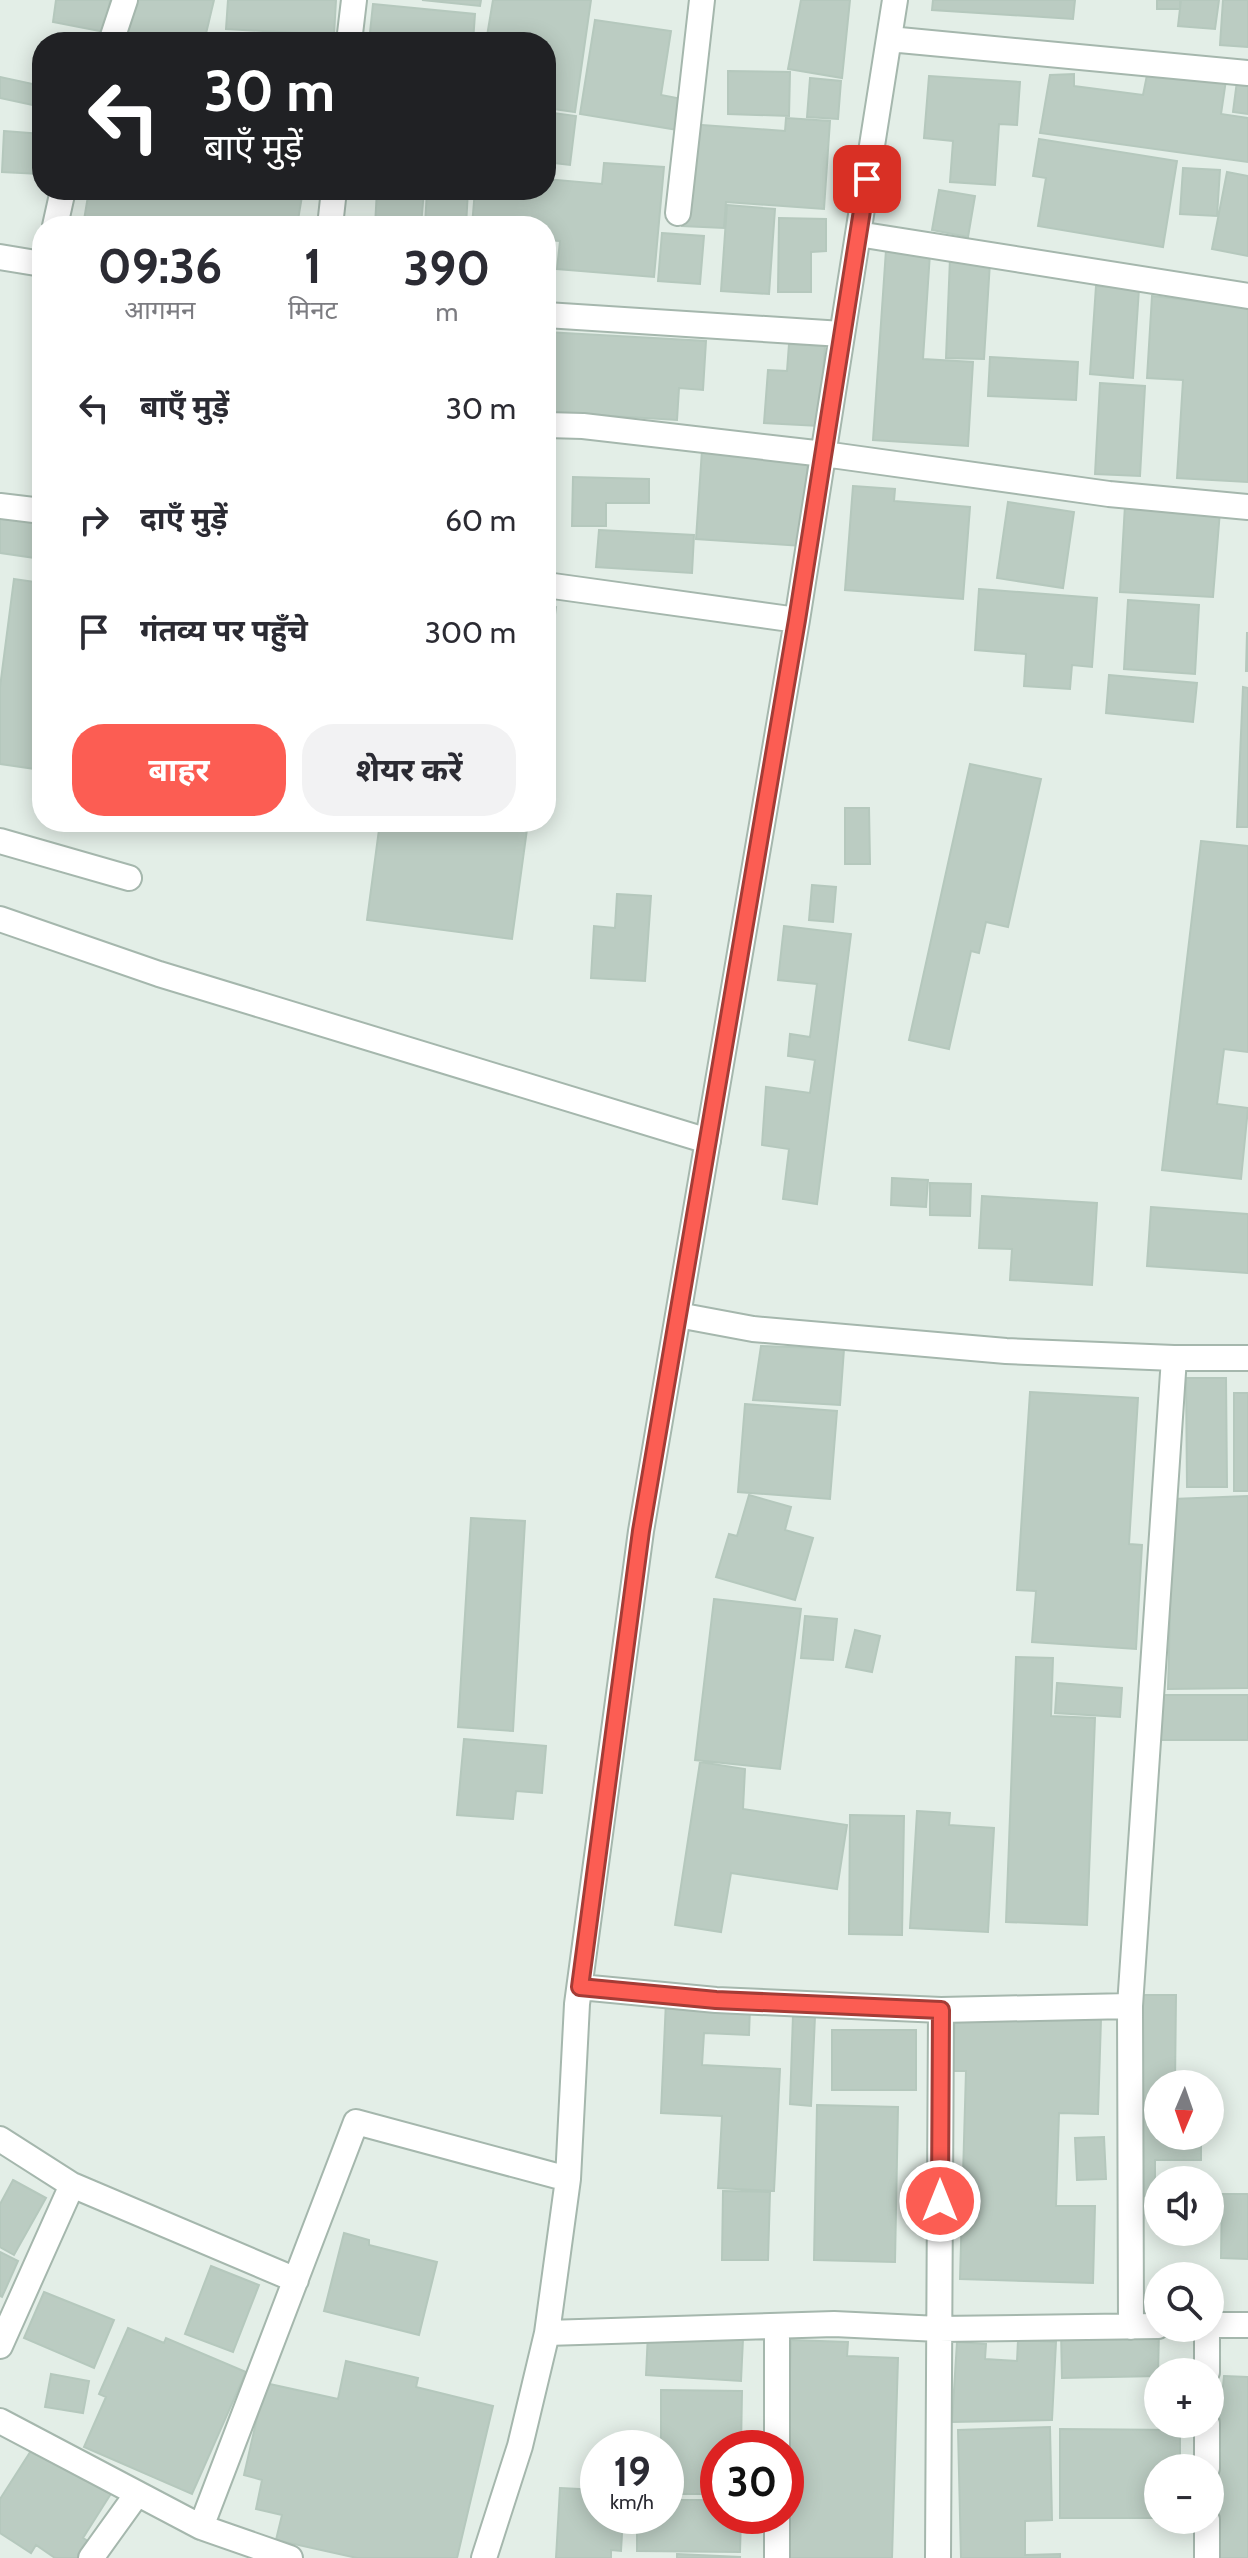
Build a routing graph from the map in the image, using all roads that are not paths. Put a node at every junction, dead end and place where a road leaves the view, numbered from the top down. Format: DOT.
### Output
graph roads {
  1 [pos="125,0"];
  2 [pos="354,0"];
  3 [pos="702,0"];
  4 [pos="895,0"];
  5 [pos="114,32"];
  6 [pos="350,32"];
  7 [pos="889,39"];
  8 [pos="1248,73"];
  9 [pos="678,213"];
  10 [pos="858,234"];
  11 [pos="0,257"];
  12 [pos="32,262"];
  13 [pos="0,265"];
  14 [pos="1248,296"];
  15 [pos="556,316"];
  16 [pos="842,334"];
  17 [pos="556,425"];
  18 [pos="824,454"];
  19 [pos="0,506"];
  20 [pos="1248,507"];
  21 [pos="32,510"];
  22 [pos="556,586"];
  23 [pos="797,620"];
  24 [pos="0,841"];
  25 [pos="129,878"];
  26 [pos="0,919"];
  27 [pos="708,1141"];
  28 [pos="678,1315"];
  29 [pos="1174,1358"];
  30 [pos="1248,1358"];
  31 [pos="580,1987"];
  32 [pos="1130,2006"];
  33 [pos="941,2010"];
  34 [pos="0,2139"];
  35 [pos="568,2179"];
  36 [pos="72,2185"];
  37 [pos="296,2280"];
  38 [pos="1248,2325"];
  39 [pos="777,2326"];
  40 [pos="1224,2326"];
  41 [pos="1131,2327"];
  42 [pos="1144,2327"];
  43 [pos="939,2329"];
  44 [pos="547,2333"];
  45 [pos="0,2346"];
  46 [pos="0,2421"];
  47 [pos="777,2430"];
  48 [pos="137,2494"];
  49 [pos="201,2527"];
  50 [pos="777,2534"];
  51 [pos="1207,2534"];
  52 [pos="224,2548"];
  53 [pos="91,2558"];
  54 [pos="290,2558"];
  55 [pos="484,2558"];
  56 [pos="777,2558"];
  57 [pos="938,2558"];
  58 [pos="1207,2558"];
  1 -- 5 [label="street"];
  2 -- 6 [label="street"];
  3 -- 9 [label="street"];
  4 -- 7 [label="street"];
  7 -- 8 [label="street"];
  7 -- 10 [label="street"];
  10 -- 14 [label="street"];
  10 -- 16 [label="street"];
  11 -- 12 [label="street"];
  11 -- 13 [label="street"];
  15 -- 16 [label="street"];
  16 -- 18 [label="street"];
  17 -- 18 [label="street"];
  18 -- 20 [label="street"];
  18 -- 23 [label="street"];
  19 -- 21 [label="street"];
  22 -- 23 [label="street"];
  23 -- 27 [label="street"];
  24 -- 25 [label="street"];
  26 -- 27 [label="street"];
  27 -- 28 [label="street"];
  28 -- 29 [label="street"];
  28 -- 31 [label="street"];
  29 -- 30 [label="street"];
  29 -- 32 [label="street"];
  31 -- 33 [label="street"];
  31 -- 35 [label="street"];
  32 -- 33 [label="street"];
  32 -- 41 [label="street"];
  33 -- 43 [label="street"];
  34 -- 36 [label="street"];
  35 -- 37 [label="street"];
  35 -- 44 [label="street"];
  36 -- 37 [label="street"];
  36 -- 45 [label="street"];
  37 -- 49 [label="street"];
  38 -- 40 [label="street"];
  39 -- 43 [label="street"];
  39 -- 44 [label="street"];
  39 -- 47 [label="street"];
  41 -- 42 [label="street"];
  41 -- 43 [label="street"];
  43 -- 57 [label="street"];
  44 -- 55 [label="street"];
  46 -- 48 [label="street"];
  48 -- 49 [label="street"];
  48 -- 53 [label="street"];
  49 -- 52 [label="street"];
  50 -- 56 [label="street"];
  51 -- 58 [label="street"];
  52 -- 54 [label="street"];
}
